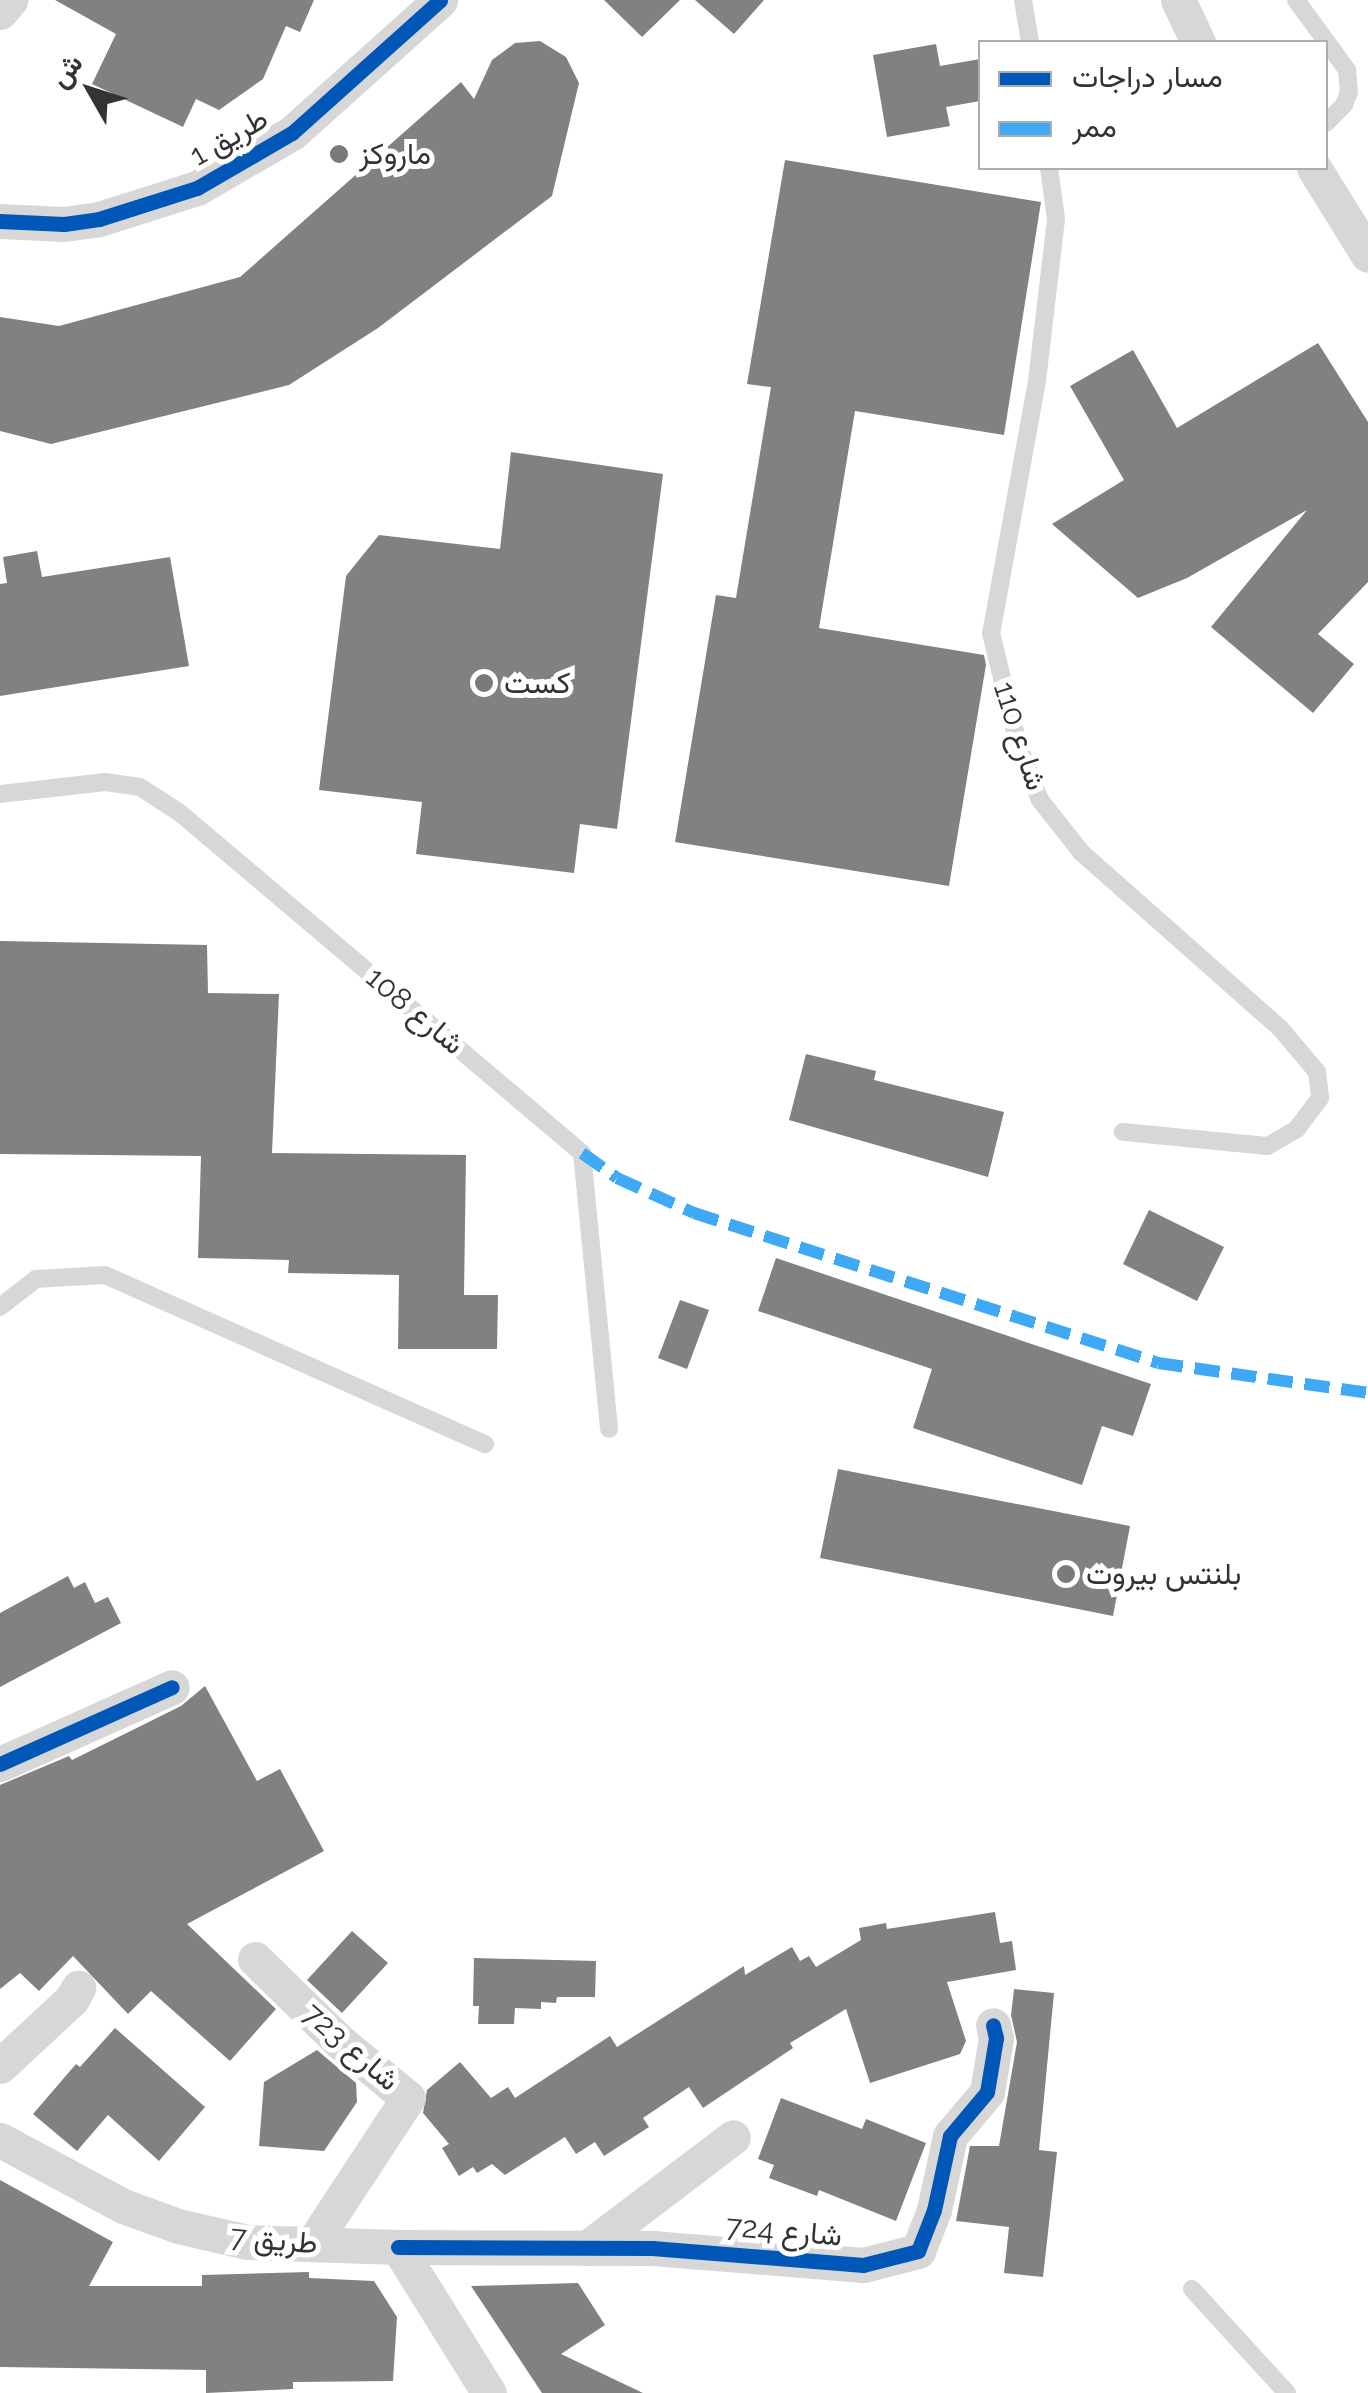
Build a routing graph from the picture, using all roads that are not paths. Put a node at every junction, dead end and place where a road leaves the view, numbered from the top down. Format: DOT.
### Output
graph roads {
  1 [pos="10,0"];
  2 [pos="440,0"];
  3 [pos="1023,0"];
  4 [pos="1178,0"];
  5 [pos="1296,0"];
  6 [pos="0,12"];
  7 [pos="1030,40"];
  8 [pos="1197,40"];
  9 [pos="1325,40"];
  10 [pos="1328,44"];
  11 [pos="1328,121"];
  12 [pos="1049,170"];
  13 [pos="1315,170"];
  14 [pos="0,221"];
  15 [pos="1368,255"];
  16 [pos="0,794"];
  17 [pos="1124,1132"];
  18 [pos="0,1306"];
  19 [pos="609,1429"];
  20 [pos="486,1444"];
  21 [pos="172,1686"];
  22 [pos="0,1764"];
  23 [pos="254,1960"];
  24 [pos="78,1988"];
  25 [pos="993,2025"];
  26 [pos="0,2066"];
  27 [pos="733,2136"];
  28 [pos="0,2140"];
  29 [pos="312,2244"];
  30 [pos="398,2247"];
  31 [pos="586,2248"];
  32 [pos="1192,2289"];
  33 [pos="489,2393"];
  34 [pos="1288,2393"];
  1 -- 6 [label="street"];
  2 -- 14 [label="street, طريق 1"];
  3 -- 7 [label="lane"];
  4 -- 8 [label="street"];
  5 -- 9 [label="lane"];
  10 -- 11 [label="lane"];
  12 -- 17 [label="lane, شارع 110"];
  13 -- 15 [label="street"];
  16 -- 19 [label="lane, شارع 108"];
  18 -- 20 [label="lane"];
  21 -- 22 [label="street"];
  23 -- 29 [label="street, شارع 723"];
  24 -- 26 [label="street"];
  25 -- 31 [label="street, شارع 724"];
  27 -- 31 [label="street"];
  28 -- 29 [label="street, 7 طريق"];
  29 -- 30 [label="street, 7 طريق"];
  30 -- 31 [label="street, شارع 724"];
  30 -- 33 [label="street"];
  32 -- 34 [label="lane"];
}
